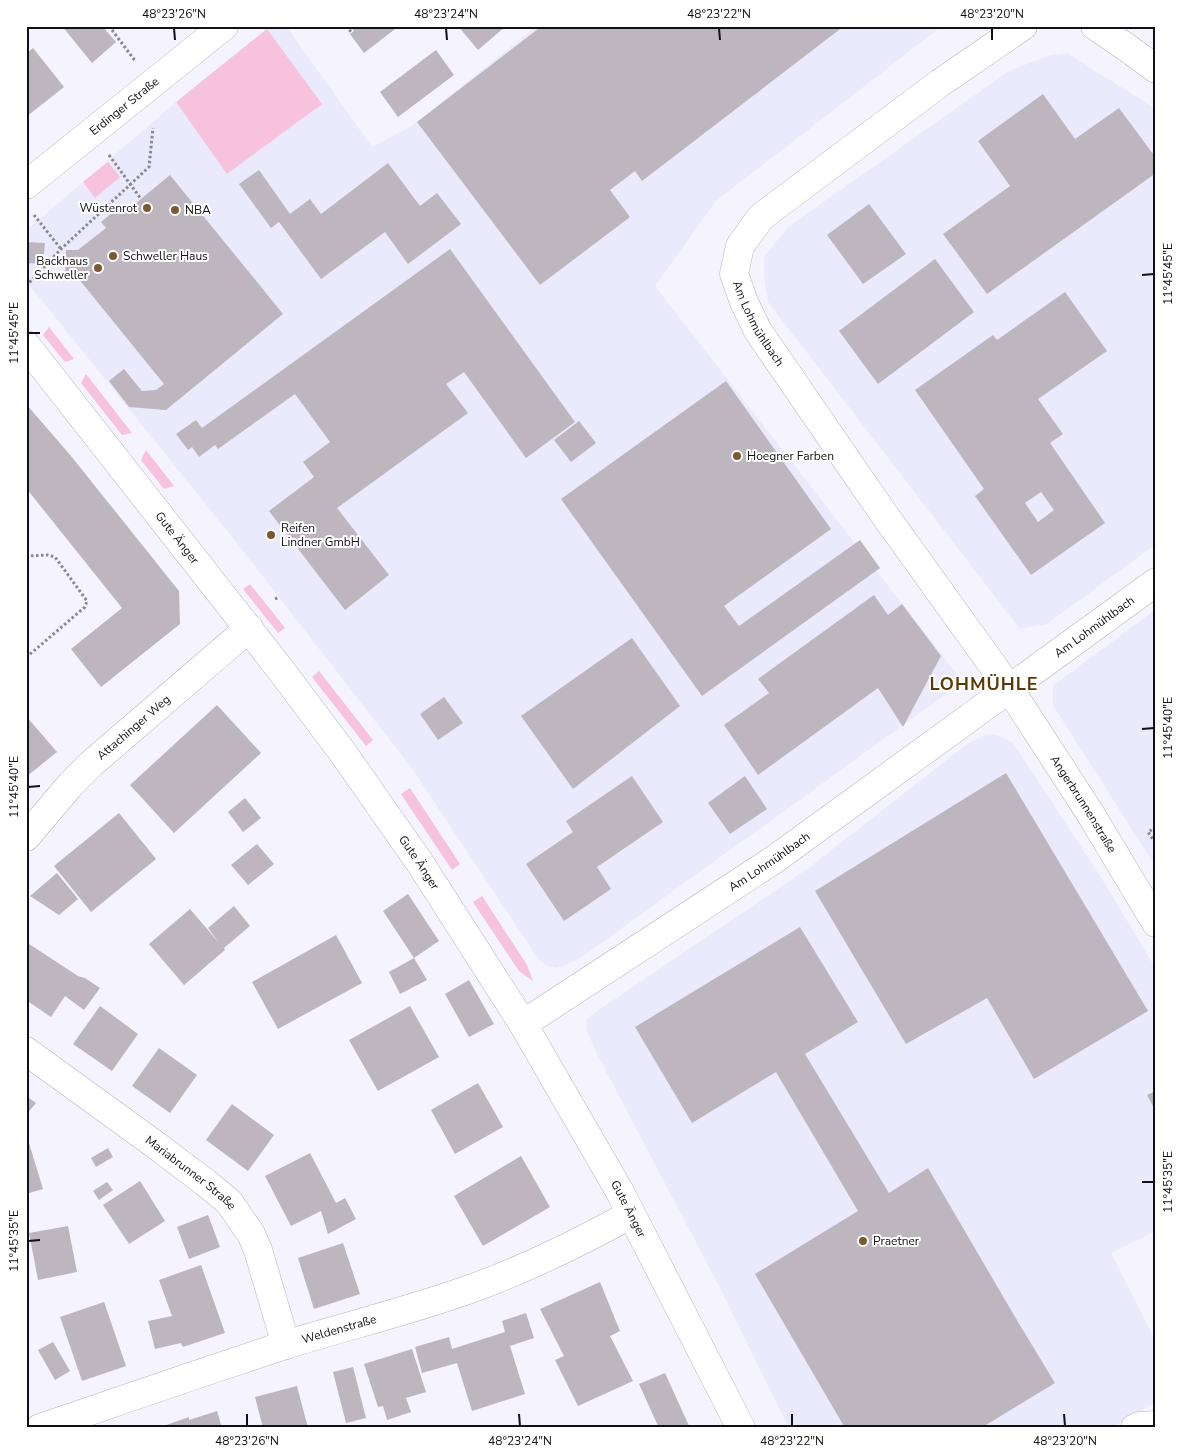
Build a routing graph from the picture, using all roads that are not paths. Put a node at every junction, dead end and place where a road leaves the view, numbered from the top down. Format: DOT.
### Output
graph roads {
  1 [pos="224,26"];
  2 [pos="1022,26"];
  3 [pos="1095,26"];
  4 [pos="1156,69"];
  5 [pos="26,185"];
  6 [pos="26,345"];
  7 [pos="1156,582"];
  8 [pos="249,628"];
  9 [pos="1009,688"];
  10 [pos="26,837"];
  11 [pos="1156,923"];
  12 [pos="523,1024"];
  13 [pos="26,1051"];
  14 [pos="631,1214"];
  15 [pos="286,1345"];
  16 [pos="1156,1425"];
  17 [pos="40,1428"];
  18 [pos="741,1428"];
  19 [pos="1135,1428"];
  1 -- 5 [label="street, Erdinger Straße"];
  2 -- 9 [label="street, Am Lohmühlbach"];
  3 -- 4 [label="street"];
  6 -- 8 [label="street, Gute Änger"];
  7 -- 9 [label="street, Am Lohmühlbach"];
  8 -- 10 [label="street, Attachinger Weg"];
  8 -- 12 [label="street, Gute Änger"];
  9 -- 11 [label="street, Angerbrunnenstraße"];
  9 -- 12 [label="street, Am Lohmühlbach"];
  12 -- 14 [label="street, Gute Änger"];
  13 -- 15 [label="street, Mariabrunner Straße"];
  14 -- 15 [label="street, Weldenstraße"];
  14 -- 18 [label="street, Gute Änger"];
  15 -- 17 [label="street, Weldenstraße"];
  16 -- 19 [label="street"];
}
